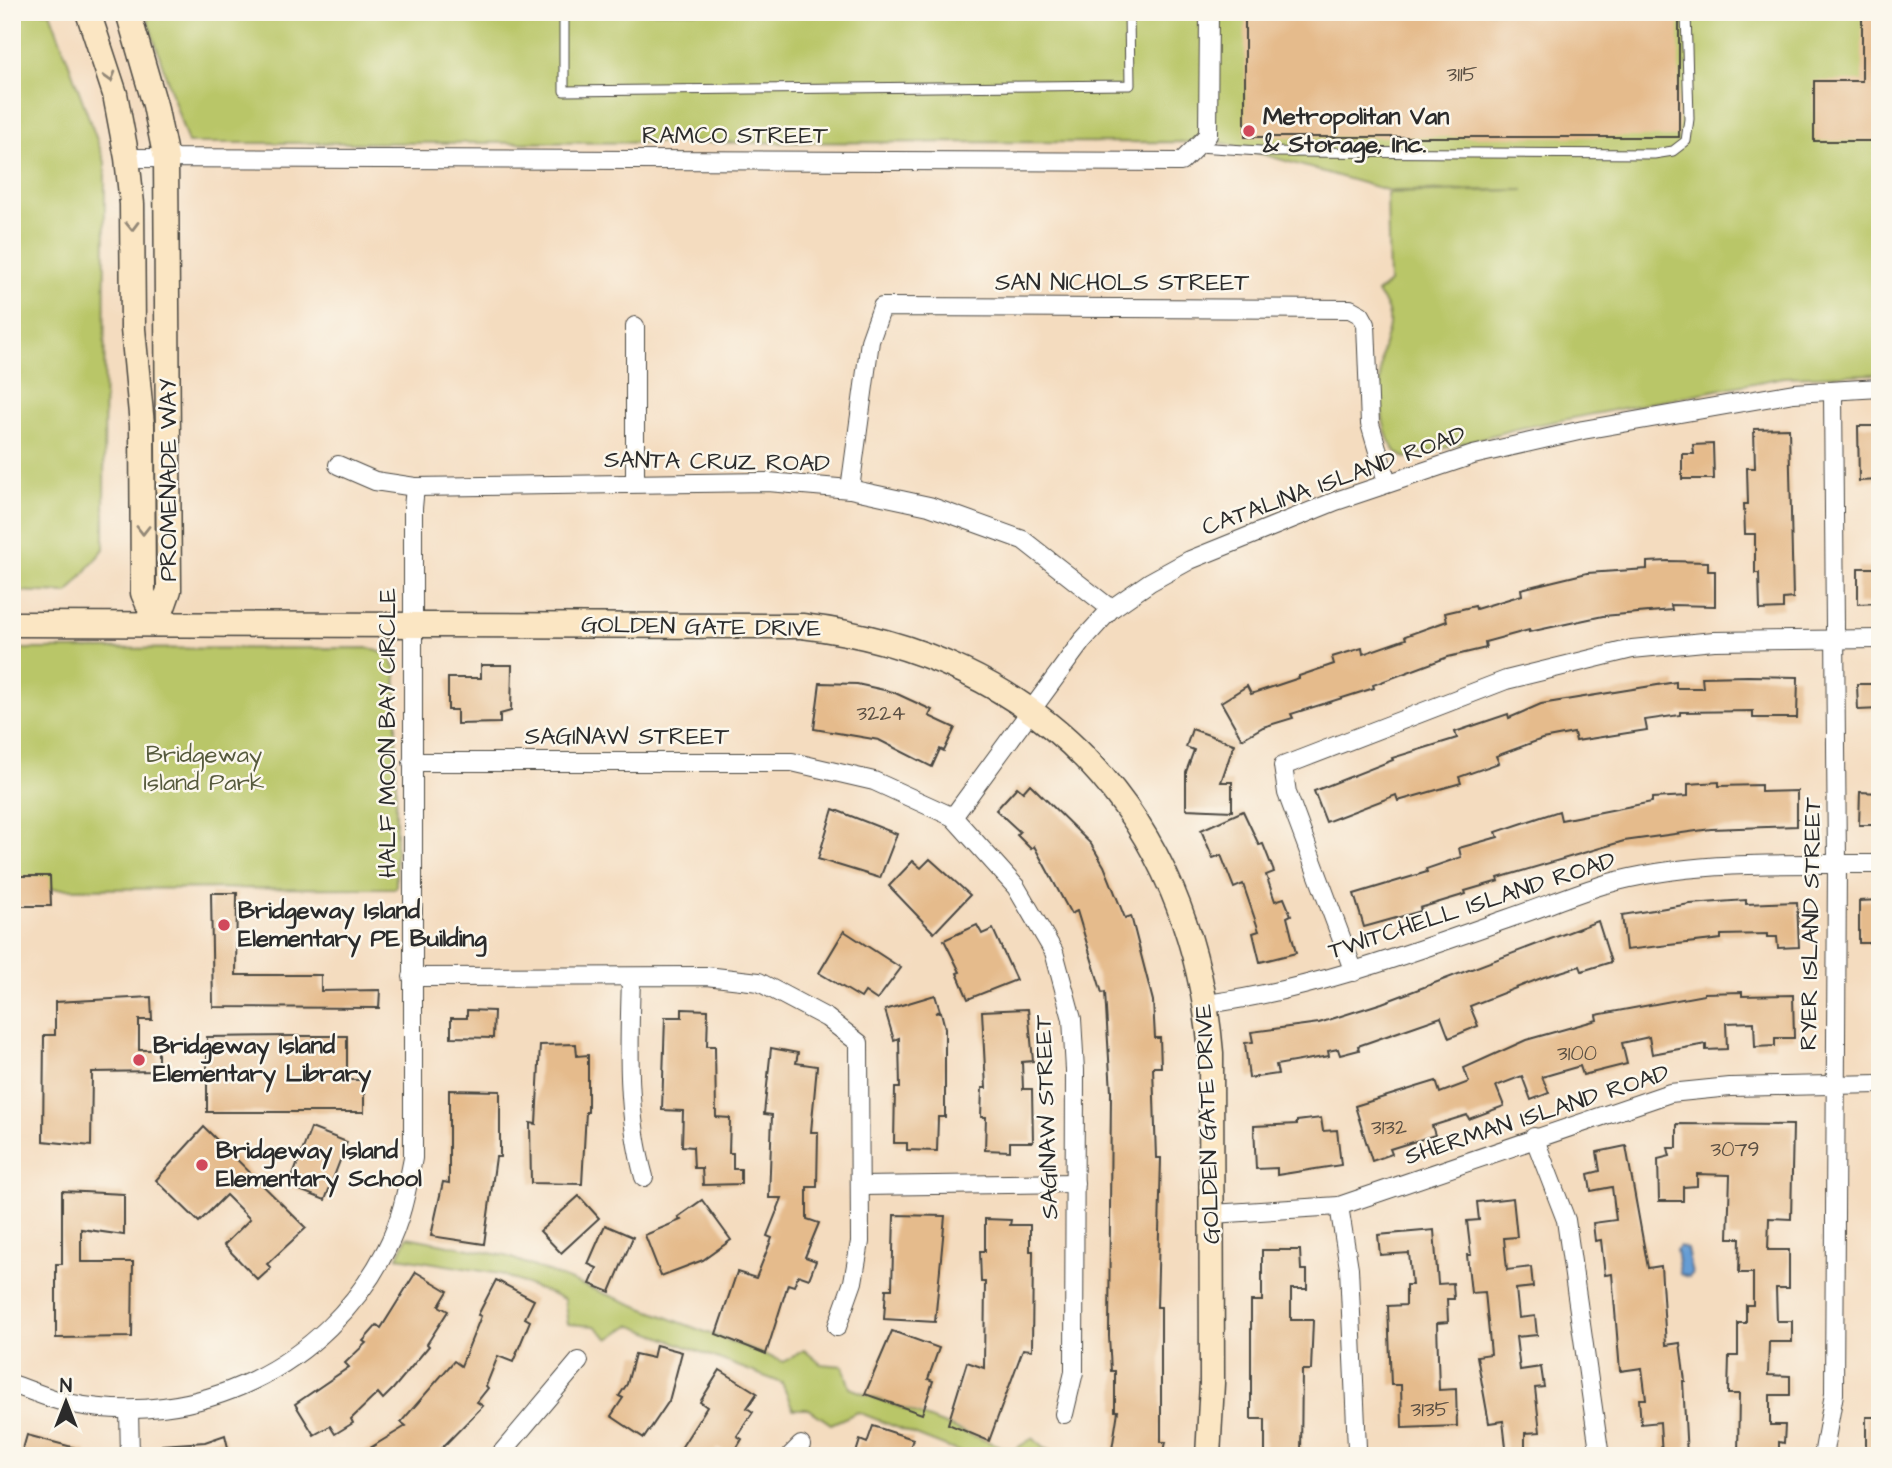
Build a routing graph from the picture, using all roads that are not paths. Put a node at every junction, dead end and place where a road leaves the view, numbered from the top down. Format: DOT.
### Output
graph roads {
  1 [pos="88,12"];
  2 [pos="128,12"];
  3 [pos="564,12"];
  4 [pos="1129,12"];
  5 [pos="1209,12"];
  6 [pos="1686,12"];
  7 [pos="1196,147"];
  8 [pos="127,158"];
  9 [pos="166,159"];
  10 [pos="635,326"];
  11 [pos="1880,388"];
  12 [pos="1833,393"];
  13 [pos="338,465"];
  14 [pos="1387,482"];
  15 [pos="635,483"];
  16 [pos="415,487"];
  17 [pos="850,489"];
  18 [pos="1111,609"];
  19 [pos="12,624"];
  20 [pos="157,624"];
  21 [pos="413,624"];
  22 [pos="1880,639"];
  23 [pos="1835,642"];
  24 [pos="1029,710"];
  25 [pos="412,762"];
  26 [pos="953,817"];
  27 [pos="1837,863"];
  28 [pos="1880,864"];
  29 [pos="1354,972"];
  30 [pos="412,977"];
  31 [pos="631,978"];
  32 [pos="1207,1003"];
  33 [pos="1833,1084"];
  34 [pos="1880,1084"];
  35 [pos="1534,1137"];
  36 [pos="644,1177"];
  37 [pos="1075,1183"];
  38 [pos="861,1186"];
  39 [pos="1339,1206"];
  40 [pos="1212,1214"];
  41 [pos="837,1327"];
  42 [pos="579,1361"];
  43 [pos="12,1384"];
  44 [pos="130,1410"];
  45 [pos="1064,1414"];
  46 [pos="1357,1448"];
  47 [pos="1599,1450"];
  48 [pos="130,1456"];
  49 [pos="499,1456"];
  50 [pos="1208,1456"];
  51 [pos="1823,1456"];
  1 -- 8 [label="street, PROMENADE WAY, one-way"];
  2 -- 9 [label="street, PROMENADE WAY"];
  3 -- 4 [label="lane"];
  5 -- 7 [label="street"];
  6 -- 7 [label="lane"];
  7 -- 9 [label="street, RAMCO STREET"];
  8 -- 9 [label="street, RAMCO STREET"];
  8 -- 20 [label="street, PROMENADE WAY, one-way"];
  9 -- 20 [label="street, PROMENADE WAY"];
  10 -- 15 [label="street"];
  11 -- 12 [label="street, CATALINA ISLAND ROAD"];
  12 -- 14 [label="street, CATALINA ISLAND ROAD"];
  12 -- 23 [label="street, RYER ISLAND STREET"];
  13 -- 16 [label="street, SANTA CRUZ ROAD"];
  14 -- 17 [label="street, SAN NICHOLS STREET"];
  14 -- 18 [label="street, CATALINA ISLAND ROAD"];
  15 -- 16 [label="street, SANTA CRUZ ROAD"];
  15 -- 17 [label="street, SANTA CRUZ ROAD"];
  16 -- 21 [label="street, HALF MOON BAY CIRCLE"];
  17 -- 18 [label="street, SANTA CRUZ ROAD"];
  18 -- 24 [label="street, CATALINA ISLAND ROAD"];
  19 -- 20 [label="street, GOLDEN GATE DRIVE"];
  20 -- 21 [label="street, GOLDEN GATE DRIVE"];
  21 -- 24 [label="street, GOLDEN GATE DRIVE"];
  21 -- 25 [label="street, HALF MOON BAY CIRCLE"];
  22 -- 23 [label="street"];
  23 -- 27 [label="street, RYER ISLAND STREET"];
  23 -- 29 [label="street"];
  24 -- 26 [label="street, CATALINA ISLAND ROAD"];
  24 -- 32 [label="street, GOLDEN GATE DRIVE"];
  25 -- 26 [label="street, SAGINAW STREET"];
  25 -- 30 [label="street, HALF MOON BAY CIRCLE"];
  26 -- 37 [label="street, SAGINAW STREET"];
  27 -- 28 [label="street, TWITCHELL ISLAND ROAD"];
  27 -- 29 [label="street, TWITCHELL ISLAND ROAD"];
  27 -- 33 [label="street, RYER ISLAND STREET"];
  29 -- 32 [label="street, TWITCHELL ISLAND ROAD"];
  30 -- 31 [label="street"];
  30 -- 44 [label="street, HALF MOON BAY CIRCLE"];
  31 -- 36 [label="street"];
  31 -- 38 [label="street"];
  32 -- 40 [label="street, GOLDEN GATE DRIVE"];
  33 -- 34 [label="street, SHERMAN ISLAND ROAD"];
  33 -- 35 [label="street, SHERMAN ISLAND ROAD"];
  33 -- 51 [label="street, RYER ISLAND STREET"];
  35 -- 39 [label="street, SHERMAN ISLAND ROAD"];
  35 -- 47 [label="street"];
  37 -- 38 [label="street"];
  37 -- 45 [label="street, SAGINAW STREET"];
  38 -- 41 [label="street"];
  39 -- 40 [label="street, SHERMAN ISLAND ROAD"];
  39 -- 46 [label="street"];
  40 -- 50 [label="street, GOLDEN GATE DRIVE"];
  42 -- 49 [label="street"];
  43 -- 44 [label="street, HALF MOON BAY CIRCLE"];
  44 -- 48 [label="street"];
}
